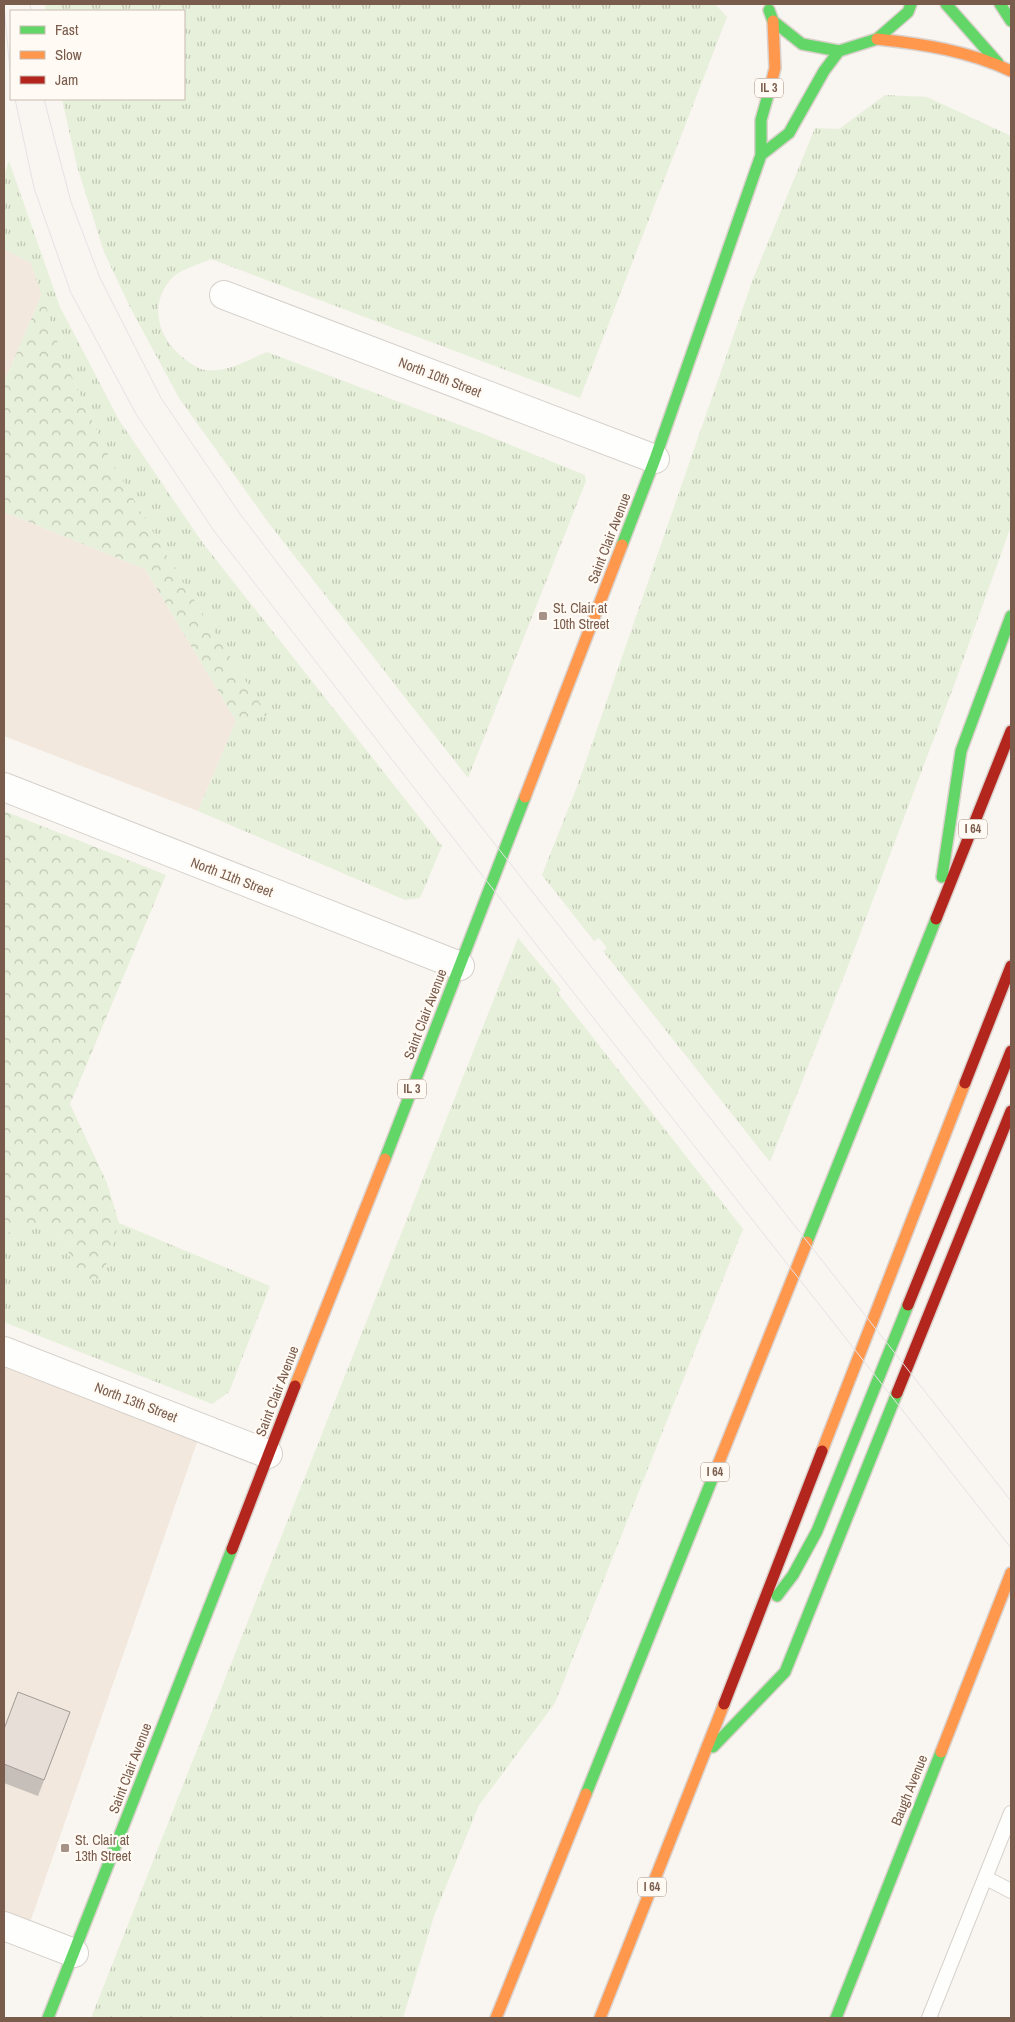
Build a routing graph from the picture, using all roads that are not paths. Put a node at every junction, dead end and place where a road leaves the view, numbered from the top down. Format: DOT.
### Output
graph roads {
  1 [pos="766,4"];
  2 [pos="911,4"];
  3 [pos="946,4"];
  4 [pos="1000,4"];
  5 [pos="773,21"];
  6 [pos="1011,21"];
  7 [pos="877,39"];
  8 [pos="839,51"];
  9 [pos="998,63"];
  10 [pos="1011,71"];
  11 [pos="761,155"];
  12 [pos="224,295"];
  13 [pos="655,459"];
  14 [pos="1011,616"];
  15 [pos="1011,730"];
  16 [pos="4,787"];
  17 [pos="934,927"];
  18 [pos="460,966"];
  19 [pos="1011,966"];
  20 [pos="1011,1051"];
  21 [pos="1011,1111"];
  22 [pos="4,1352"];
  23 [pos="268,1454"];
  24 [pos="1011,1572"];
  25 [pos="751,1632"];
  26 [pos="705,1755"];
  27 [pos="1011,1813"];
  28 [pos="986,1878"];
  29 [pos="1011,1890"];
  30 [pos="4,1926"];
  31 [pos="74,1953"];
  32 [pos="48,2018"];
  33 [pos="496,2018"];
  34 [pos="600,2018"];
  35 [pos="836,2018"];
  36 [pos="929,2018"];
  1 -- 5 [label="main road"];
  2 -- 7 [label="main road"];
  3 -- 9 [label="main road"];
  4 -- 6 [label="main road"];
  5 -- 8 [label="main road"];
  5 -- 11 [label="main road, Saint Clair Avenue / IL 3"];
  7 -- 8 [label="main road"];
  7 -- 9 [label="main road"];
  8 -- 11 [label="main road"];
  9 -- 10 [label="main road"];
  11 -- 13 [label="main road, Saint Clair Avenue / IL 3"];
  12 -- 13 [label="street, North 10th Street"];
  13 -- 18 [label="main road, Saint Clair Avenue / IL 3"];
  14 -- 17 [label="main road"];
  15 -- 17 [label="main road, I 64"];
  16 -- 18 [label="street, North 11th Street"];
  17 -- 33 [label="main road, I 64"];
  18 -- 23 [label="main road, Saint Clair Avenue / IL 3"];
  19 -- 25 [label="main road, I 64"];
  20 -- 25 [label="main road"];
  21 -- 26 [label="main road"];
  22 -- 23 [label="street, North 13th Street"];
  23 -- 31 [label="main road, Saint Clair Avenue / IL 3"];
  24 -- 35 [label="main road, Baugh Avenue"];
  25 -- 26 [label="main road, I 64"];
  26 -- 34 [label="main road, I 64"];
  27 -- 28 [label="lane"];
  28 -- 29 [label="lane"];
  28 -- 36 [label="lane"];
  30 -- 31 [label="street"];
  31 -- 32 [label="main road, Saint Clair Avenue / IL 3"];
}
